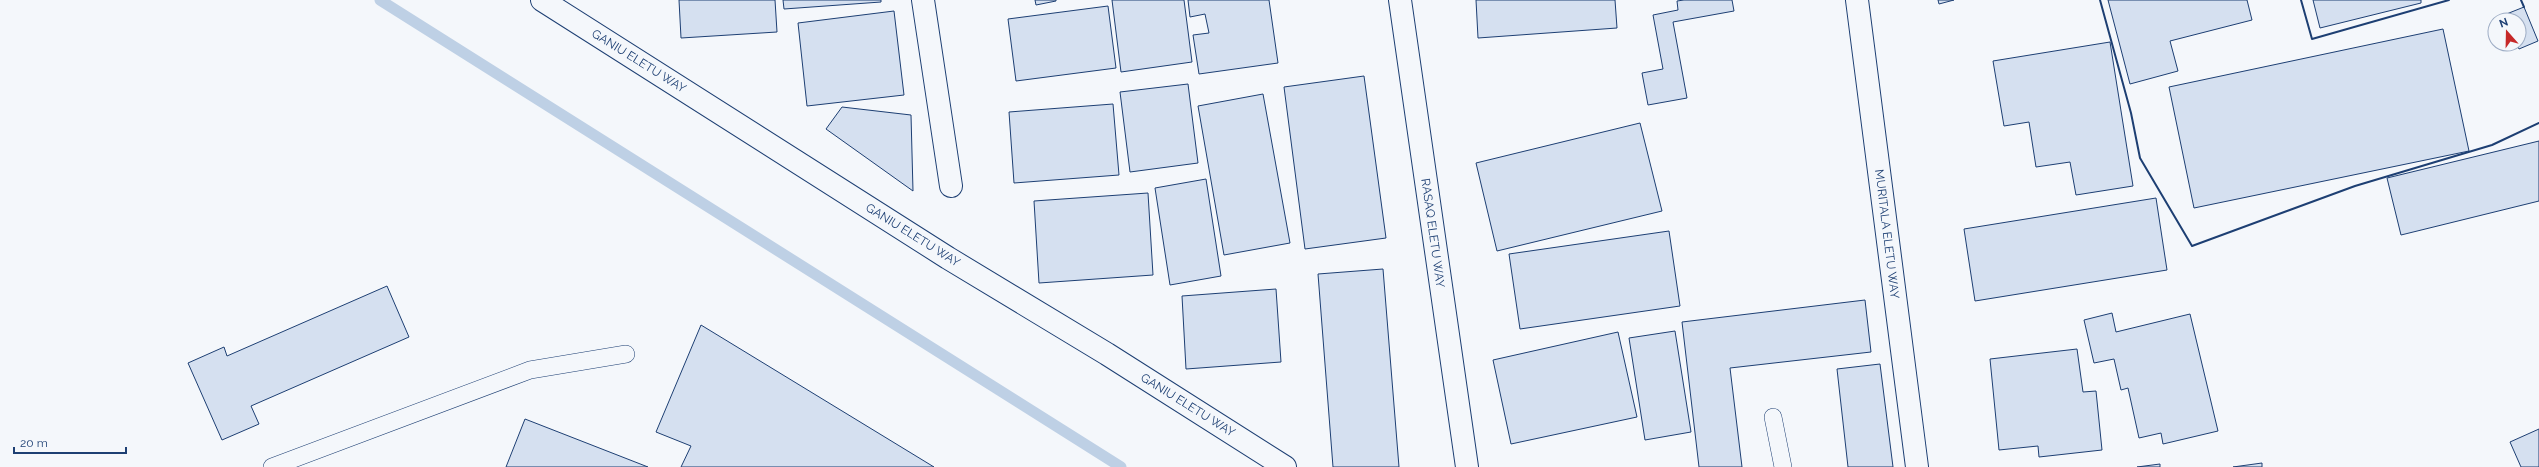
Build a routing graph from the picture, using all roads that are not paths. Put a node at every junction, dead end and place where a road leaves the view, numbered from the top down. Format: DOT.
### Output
graph roads {
  1 [pos="542,0"];
  2 [pos="924,0"];
  3 [pos="1400,0"];
  4 [pos="1857,0"];
  5 [pos="951,186"];
  6 [pos="626,354"];
  7 [pos="1773,416"];
  8 [pos="272,467"];
  9 [pos="1285,467"];
  10 [pos="1467,467"];
  11 [pos="1783,467"];
  12 [pos="1917,467"];
  1 -- 9 [label="street, GANIU ELETU WAY"];
  2 -- 5 [label="street"];
  3 -- 10 [label="street, RASAQ ELETU WAY"];
  4 -- 12 [label="street, MURITALA ELETU WAY"];
  6 -- 8 [label="lane"];
  7 -- 11 [label="lane"];
}
